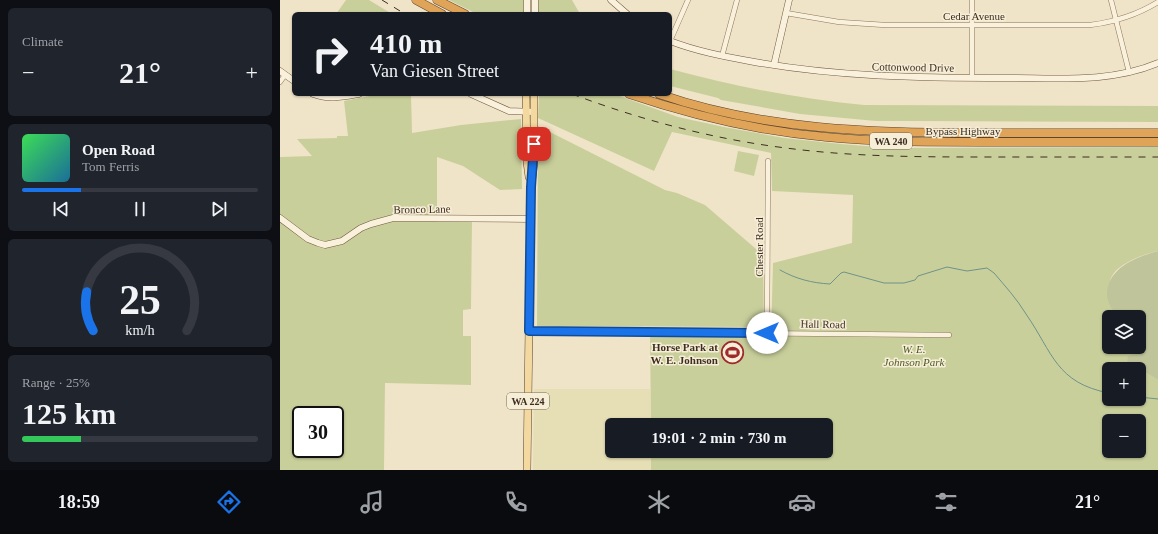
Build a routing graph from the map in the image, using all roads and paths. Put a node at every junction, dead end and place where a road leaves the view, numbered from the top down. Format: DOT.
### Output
graph roads {
  1 [pos="416,0"];
  2 [pos="437,0"];
  3 [pos="528,0"];
  4 [pos="535,0"];
  5 [pos="612,0"];
  6 [pos="688,0"];
  7 [pos="737,0"];
  8 [pos="789,0"];
  9 [pos="972,0"];
  10 [pos="1111,0"];
  11 [pos="1158,2"];
  12 [pos="438,12"];
  13 [pos="461,12"];
  14 [pos="527,12"];
  15 [pos="535,12"];
  16 [pos="625,12"];
  17 [pos="786,13"];
  18 [pos="1116,20"];
  19 [pos="972,25"];
  20 [pos="672,36"];
  21 [pos="672,42"];
  22 [pos="722,56"];
  23 [pos="1158,63"];
  24 [pos="774,66"];
  25 [pos="280,71"];
  26 [pos="1129,72"];
  27 [pos="285,75"];
  28 [pos="972,78"];
  29 [pos="292,80"];
  30 [pos="280,82"];
  31 [pos="317,96"];
  32 [pos="346,96"];
  33 [pos="476,96"];
  34 [pos="526,96"];
  35 [pos="534,96"];
  36 [pos="635,96"];
  37 [pos="666,96"];
  38 [pos="530,112"];
  39 [pos="1158,133"];
  40 [pos="1158,142"];
  41 [pos="768,162"];
  42 [pos="280,218"];
  43 [pos="530,219"];
  44 [pos="529,331"];
  45 [pos="767,333"];
  46 [pos="949,335"];
  47 [pos="527,470"];
  1 -- 12 [label="highway"];
  2 -- 13 [label="highway"];
  3 -- 14 [label="street"];
  4 -- 15 [label="street"];
  5 -- 16 [label="street"];
  6 -- 20 [label="street"];
  7 -- 22 [label="street"];
  8 -- 17 [label="street"];
  9 -- 19 [label="street"];
  10 -- 18 [label="street"];
  11 -- 18 [label="street, Cedar Avenue"];
  17 -- 19 [label="street, Cedar Avenue"];
  17 -- 24 [label="street"];
  18 -- 19 [label="street, Cedar Avenue"];
  18 -- 26 [label="street"];
  19 -- 28 [label="street"];
  21 -- 22 [label="street, Cottonwood Drive"];
  22 -- 24 [label="street, Cottonwood Drive"];
  23 -- 26 [label="street, Cottonwood Drive"];
  24 -- 28 [label="street, Cottonwood Drive"];
  25 -- 27 [label="street"];
  26 -- 28 [label="street, Cottonwood Drive"];
  27 -- 29 [label="street"];
  27 -- 30 [label="street"];
  31 -- 32 [label="street"];
  33 -- 38 [label="street"];
  34 -- 38 [label="main road, WA 224"];
  35 -- 38 [label="main road, WA 224"];
  36 -- 40 [label="highway, Bypass Highway / WA 240"];
  37 -- 39 [label="highway, Bypass Highway / WA 240"];
  38 -- 43 [label="main road, WA 224"];
  41 -- 45 [label="street, Chester Road"];
  42 -- 43 [label="street, Bronco Lane"];
  43 -- 44 [label="main road, WA 224"];
  44 -- 45 [label="street, Hall Road"];
  44 -- 47 [label="main road, WA 224"];
  45 -- 46 [label="street, Hall Road"];
}
